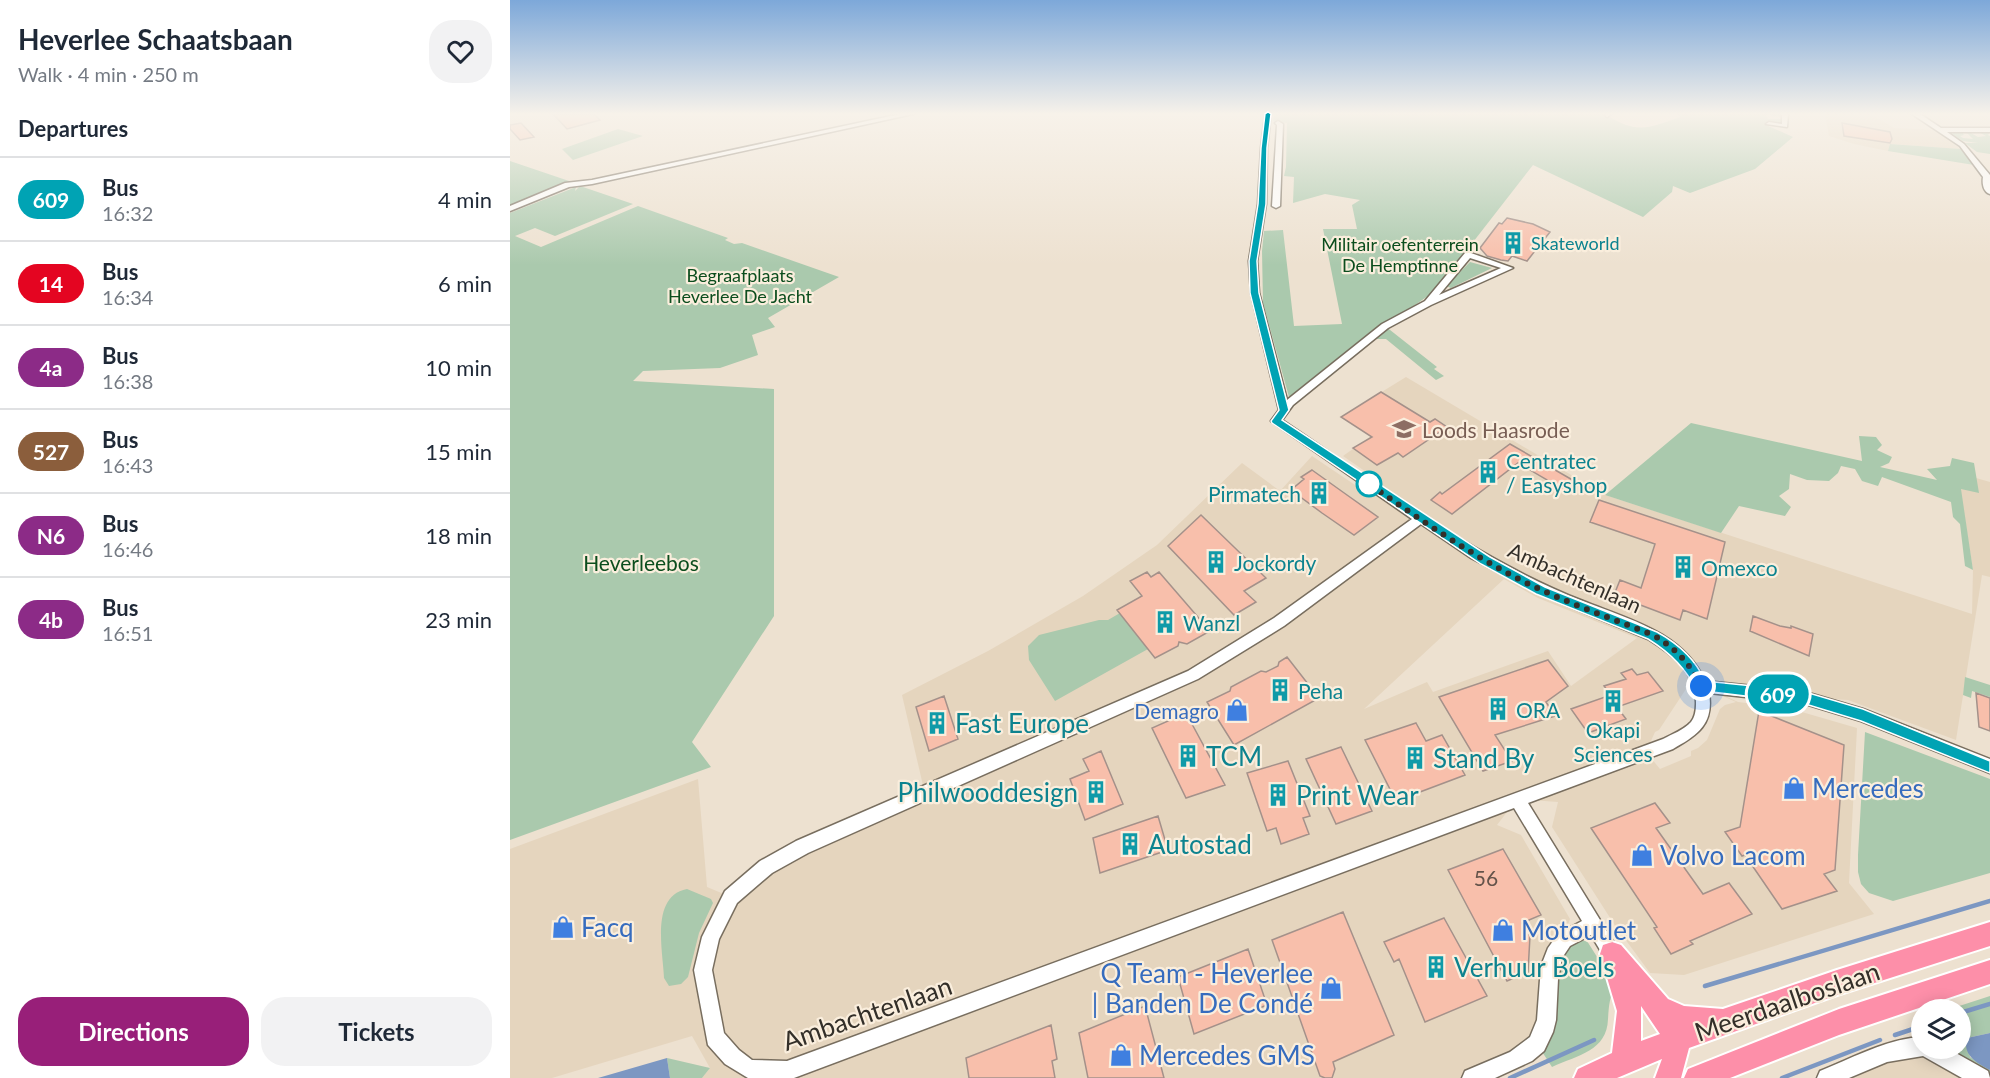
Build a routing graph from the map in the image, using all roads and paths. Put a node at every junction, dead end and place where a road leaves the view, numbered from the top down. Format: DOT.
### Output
graph roads {
  1 [pos="675,164"];
  2 [pos="1263,164"];
  3 [pos="1278,164"];
  4 [pos="1977,164"];
  5 [pos="1988,183"];
  6 [pos="1990,192"];
  7 [pos="1276,206"];
  8 [pos="510,209"];
  9 [pos="1428,303"];
  10 [pos="1284,410"];
  11 [pos="1420,519"];
  12 [pos="1701,686"];
  13 [pos="1990,766"];
  14 [pos="1516,799"];
  15 [pos="1593,925"];
  16 [pos="1990,934"];
  17 [pos="1612,954"];
  18 [pos="1990,972"];
  19 [pos="1659,1008"];
  20 [pos="1726,1020"];
  21 [pos="1677,1040"];
  22 [pos="1911,1048"];
  23 [pos="1947,1059"];
  24 [pos="1624,1061"];
  25 [pos="1472,1078"];
  26 [pos="1587,1078"];
  27 [pos="1668,1078"];
  28 [pos="1697,1078"];
  29 [pos="1827,1078"];
  30 [pos="1981,1078"];
  1 -- 8 [label="street"];
  2 -- 10 [label="street"];
  3 -- 7 [label="street"];
  4 -- 5 [label="street"];
  5 -- 6 [label="street"];
  9 -- 9 [label="street"];
  9 -- 10 [label="street"];
  10 -- 11 [label="street, Ambachtenlaan"];
  11 -- 12 [label="street, Ambachtenlaan"];
  11 -- 14 [label="street, Ambachtenlaan"];
  12 -- 13 [label="street"];
  12 -- 14 [label="street, Ambachtenlaan"];
  14 -- 15 [label="street"];
  15 -- 17 [label="street"];
  15 -- 25 [label="street"];
  16 -- 20 [label="highway, Meerdaalboslaan"];
  17 -- 19 [label="highway"];
  17 -- 24 [label="highway"];
  18 -- 28 [label="highway, Meerdaalboslaan"];
  19 -- 20 [label="highway"];
  19 -- 21 [label="highway"];
  20 -- 21 [label="highway, Meerdaalboslaan"];
  21 -- 24 [label="highway, Meerdaalboslaan"];
  21 -- 27 [label="highway"];
  22 -- 29 [label="street"];
  23 -- 30 [label="street"];
  24 -- 26 [label="highway, Meerdaalboslaan"];
}
